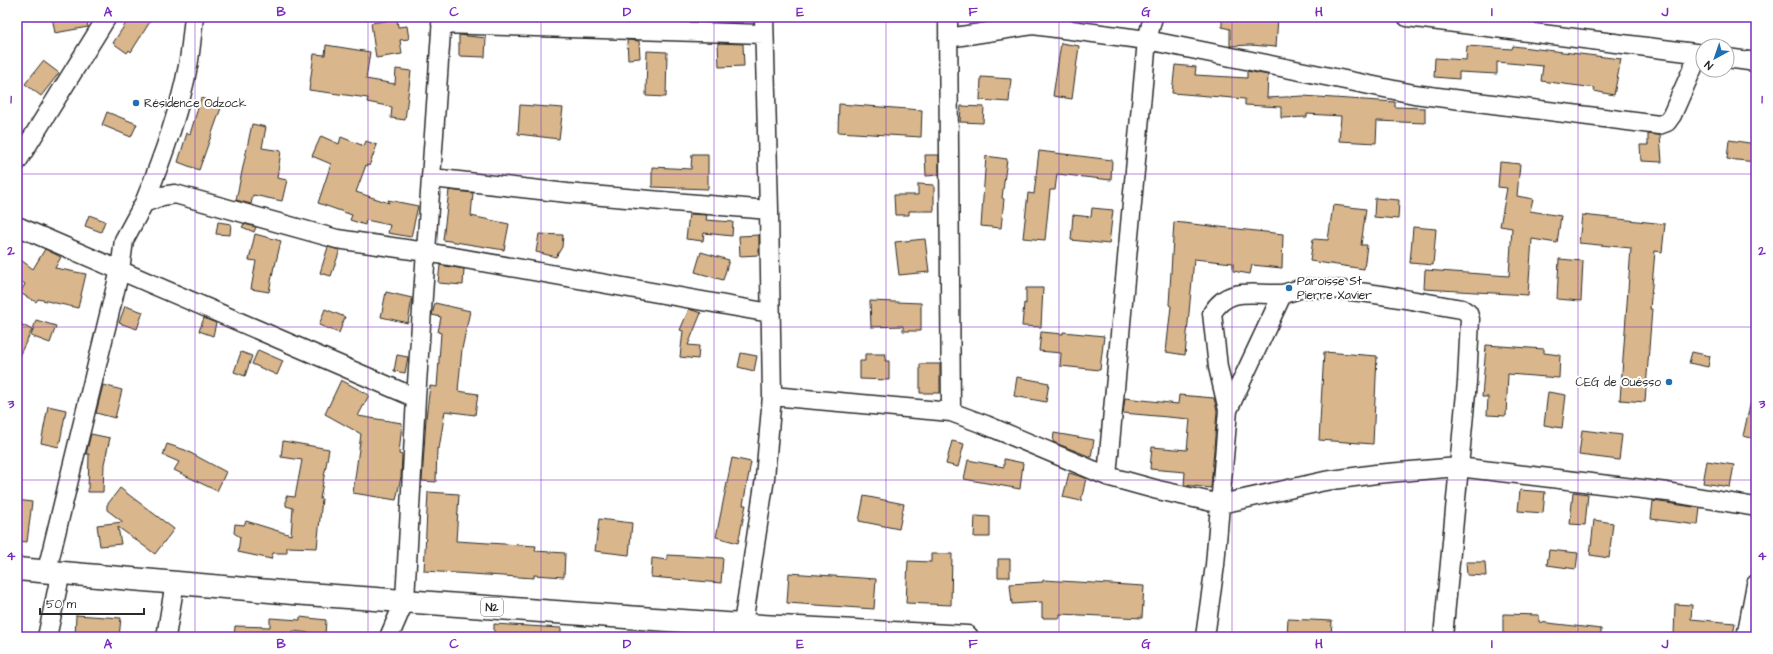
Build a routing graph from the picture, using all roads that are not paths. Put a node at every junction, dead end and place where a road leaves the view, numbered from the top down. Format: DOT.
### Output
graph roads {
  1 [pos="107,17"];
  2 [pos="194,17"];
  3 [pos="948,17"];
  4 [pos="1153,17"];
  5 [pos="1407,17"];
  6 [pos="441,20"];
  7 [pos="764,25"];
  8 [pos="948,38"];
  9 [pos="1148,40"];
  10 [pos="1695,53"];
  11 [pos="1735,59"];
  12 [pos="1756,62"];
  13 [pos="1695,67"];
  14 [pos="17,162"];
  15 [pos="432,178"];
  16 [pos="144,203"];
  17 [pos="769,210"];
  18 [pos="17,226"];
  19 [pos="426,252"];
  20 [pos="120,270"];
  21 [pos="1282,294"];
  22 [pos="770,313"];
  23 [pos="772,396"];
  24 [pos="416,398"];
  25 [pos="1228,410"];
  26 [pos="951,412"];
  27 [pos="1458,467"];
  28 [pos="1107,476"];
  29 [pos="1221,504"];
  30 [pos="1756,507"];
  31 [pos="17,568"];
  32 [pos="54,571"];
  33 [pos="175,582"];
  34 [pos="1756,584"];
  35 [pos="405,600"];
  36 [pos="730,628"];
  37 [pos="787,631"];
  38 [pos="47,637"];
  39 [pos="166,637"];
  40 [pos="389,637"];
  41 [pos="967,637"];
  42 [pos="1205,637"];
  43 [pos="1443,637"];
  44 [pos="1746,637"];
  1 -- 14 [label="street"];
  2 -- 16 [label="street"];
  3 -- 8 [label="street"];
  4 -- 9 [label="street"];
  5 -- 10 [label="street"];
  6 -- 7 [label="street"];
  6 -- 15 [label="street"];
  7 -- 17 [label="street"];
  8 -- 9 [label="street"];
  8 -- 26 [label="street"];
  9 -- 13 [label="street"];
  9 -- 28 [label="street"];
  11 -- 12 [label="street"];
  15 -- 17 [label="street"];
  15 -- 19 [label="street"];
  16 -- 19 [label="street"];
  16 -- 20 [label="street"];
  17 -- 22 [label="street"];
  18 -- 20 [label="street"];
  19 -- 22 [label="street"];
  19 -- 24 [label="street"];
  20 -- 24 [label="street"];
  20 -- 32 [label="street"];
  21 -- 25 [label="street"];
  21 -- 25 [label="street"];
  21 -- 27 [label="street"];
  22 -- 23 [label="street"];
  23 -- 26 [label="street"];
  23 -- 36 [label="street"];
  24 -- 35 [label="street"];
  25 -- 29 [label="street"];
  26 -- 28 [label="street"];
  27 -- 29 [label="street"];
  27 -- 30 [label="street"];
  27 -- 43 [label="street"];
  28 -- 29 [label="street"];
  29 -- 42 [label="street"];
  31 -- 32 [label="highway, N2"];
  32 -- 33 [label="highway, N2"];
  32 -- 38 [label="street"];
  33 -- 35 [label="highway, N2"];
  33 -- 39 [label="street"];
  34 -- 44 [label="street"];
  35 -- 36 [label="highway, N2"];
  35 -- 40 [label="street"];
  36 -- 37 [label="highway, N2"];
  37 -- 41 [label="highway, N2"];
}
